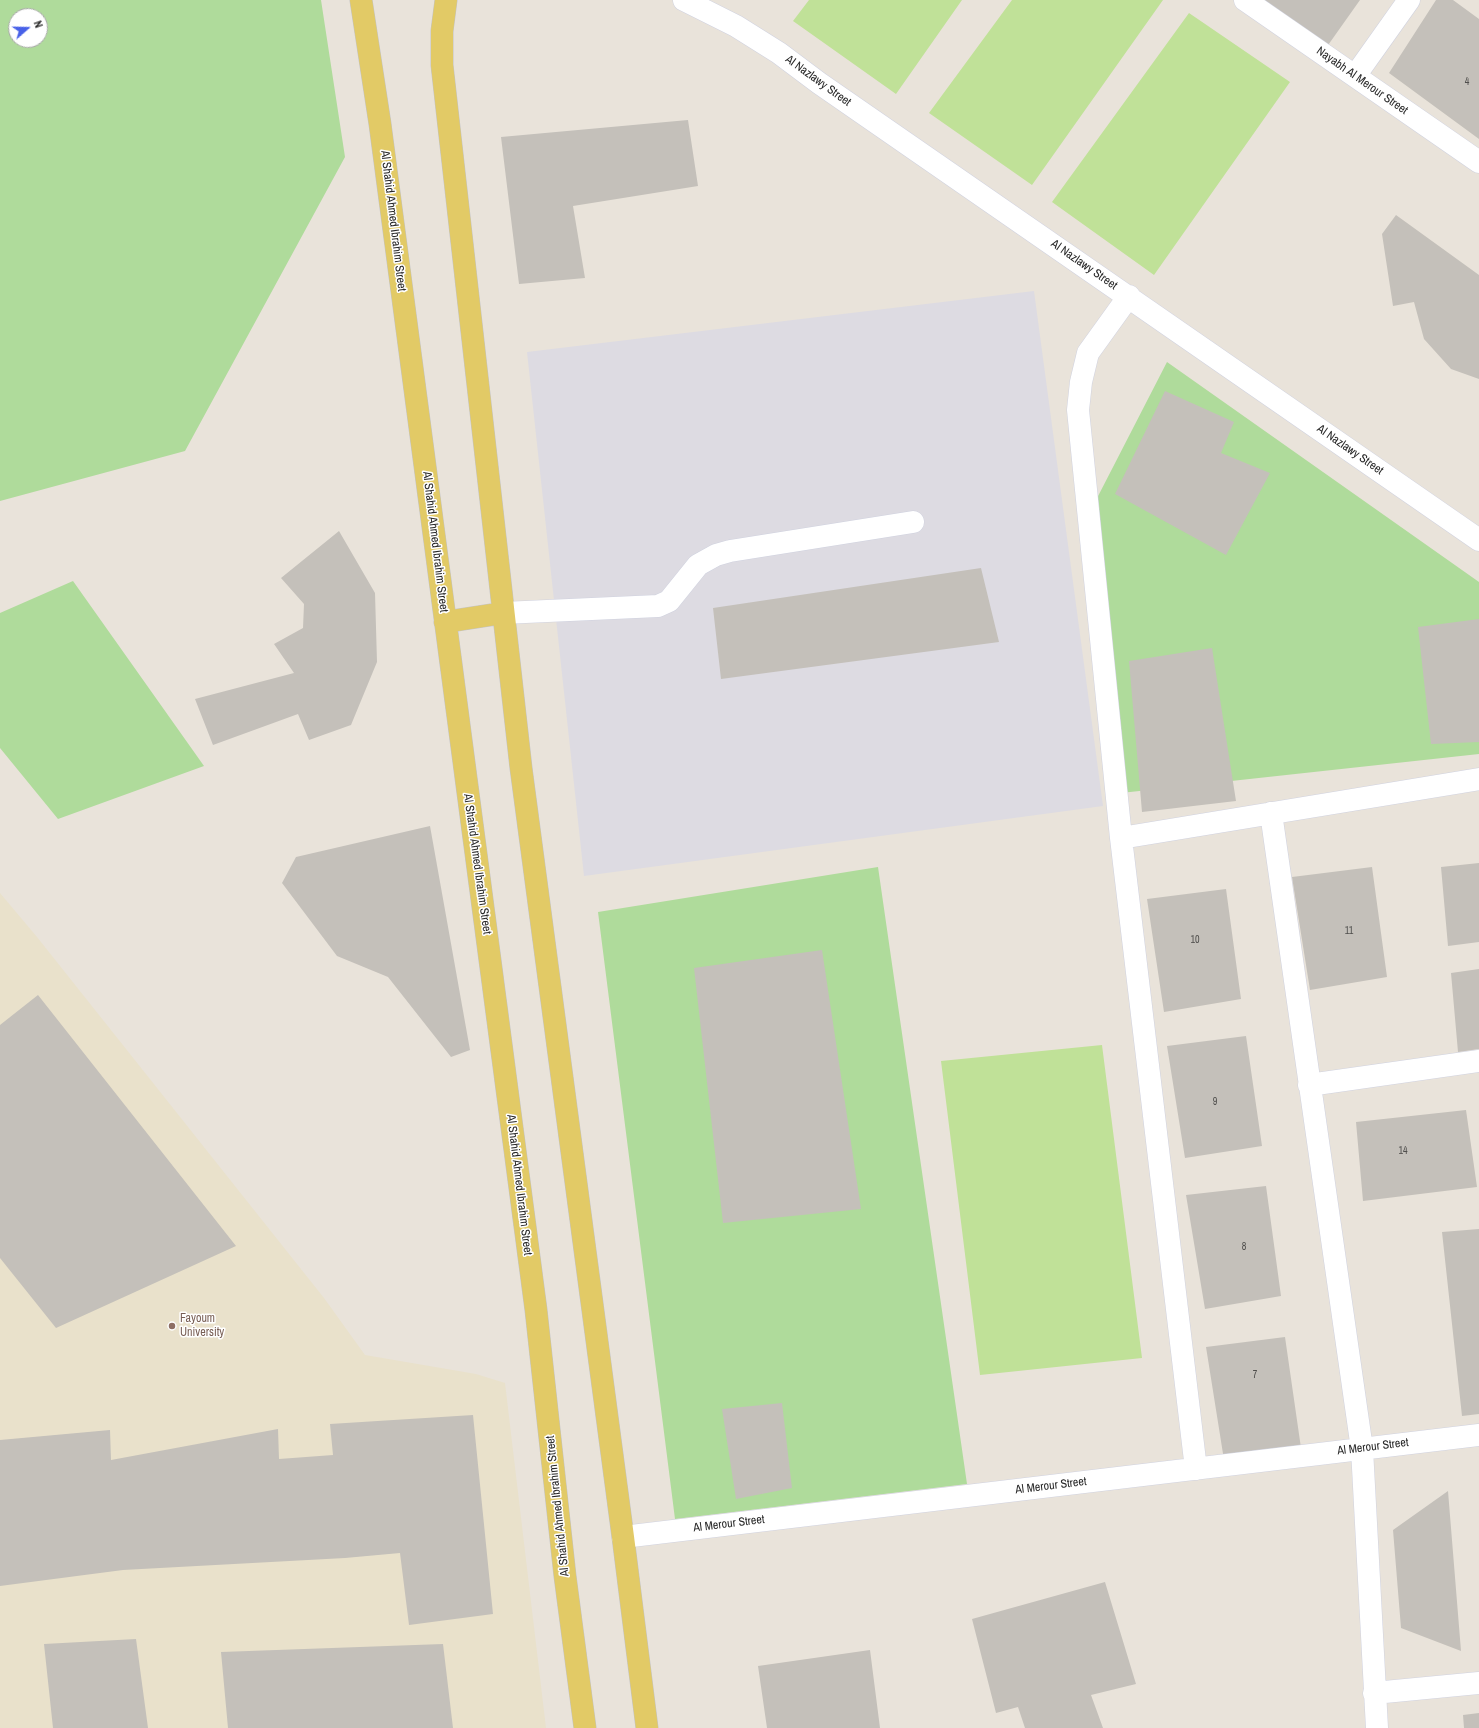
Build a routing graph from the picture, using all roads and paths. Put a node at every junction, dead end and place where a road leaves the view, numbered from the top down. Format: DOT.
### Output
graph roads {
  1 [pos="361,0"];
  2 [pos="446,0"];
  3 [pos="684,0"];
  4 [pos="1245,0"];
  5 [pos="1409,0"];
  6 [pos="1355,76"];
  7 [pos="1479,162"];
  8 [pos="1129,296"];
  9 [pos="913,522"];
  10 [pos="1479,540"];
  11 [pos="503,613"];
  12 [pos="445,622"];
  13 [pos="1479,779"];
  14 [pos="1271,813"];
  15 [pos="1121,838"];
  16 [pos="1479,1061"];
  17 [pos="1309,1084"];
  18 [pos="1479,1435"];
  19 [pos="1362,1448"];
  20 [pos="1196,1469"];
  21 [pos="623,1537"];
  22 [pos="1479,1683"];
  23 [pos="1374,1693"];
  24 [pos="585,1728"];
  25 [pos="647,1728"];
  26 [pos="1377,1728"];
  1 -- 12 [label="main road, Al Shahid Ahmed Ibrahim Street"];
  2 -- 11 [label="main road"];
  3 -- 8 [label="street, Al Nazlawy Street"];
  4 -- 6 [label="street, Nayabh Al Merour Street"];
  5 -- 6 [label="street"];
  6 -- 7 [label="street, Nayabh Al Merour Street"];
  8 -- 10 [label="street, Al Nazlawy Street"];
  8 -- 15 [label="street"];
  9 -- 11 [label="street"];
  11 -- 12 [label="main road"];
  11 -- 21 [label="main road"];
  12 -- 24 [label="main road, Al Shahid Ahmed Ibrahim Street"];
  13 -- 14 [label="street"];
  14 -- 15 [label="street"];
  14 -- 17 [label="street"];
  15 -- 20 [label="street"];
  16 -- 17 [label="street"];
  17 -- 19 [label="street"];
  18 -- 19 [label="street, Al Merour Street"];
  19 -- 20 [label="street, Al Merour Street"];
  19 -- 23 [label="street"];
  20 -- 21 [label="street, Al Merour Street"];
  21 -- 25 [label="main road"];
  22 -- 23 [label="street"];
  23 -- 26 [label="street"];
}
